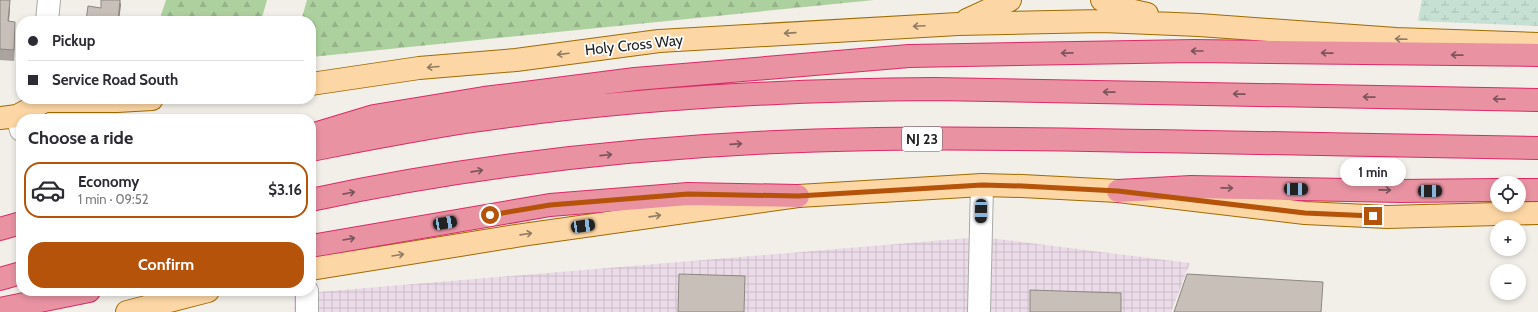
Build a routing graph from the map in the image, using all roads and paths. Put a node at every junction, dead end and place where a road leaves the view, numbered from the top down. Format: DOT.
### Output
graph roads {
  1 [pos="49,0"];
  2 [pos="1010,0"];
  3 [pos="1102,0"];
  4 [pos="47,16"];
  5 [pos="958,24"];
  6 [pos="1198,25"];
  7 [pos="1538,44"];
  8 [pos="1538,55"];
  9 [pos="316,83"];
  10 [pos="1538,100"];
  11 [pos="39,104"];
  12 [pos="24,114"];
  13 [pos="316,133"];
  14 [pos="1538,148"];
  15 [pos="316,149"];
  16 [pos="982,185"];
  17 [pos="1490,190"];
  18 [pos="1526,190"];
  19 [pos="1538,190"];
  20 [pos="1118,191"];
  21 [pos="798,196"];
  22 [pos="316,199"];
  23 [pos="1538,213"];
  24 [pos="16,224"];
  25 [pos="0,229"];
  26 [pos="316,245"];
  27 [pos="316,268"];
  28 [pos="16,274"];
  29 [pos="0,279"];
  30 [pos="64,296"];
  31 [pos="189,296"];
  32 [pos="307,296"];
  33 [pos="0,309"];
  34 [pos="127,312"];
  35 [pos="307,312"];
  36 [pos="979,312"];
  1 -- 4 [label="street"];
  2 -- 5 [label="main road"];
  3 -- 6 [label="main road"];
  5 -- 6 [label="main road, Holy Cross Way"];
  5 -- 9 [label="main road, Holy Cross Way, one-way"];
  7 -- 6 [label="main road, one-way"];
  8 -- 13 [label="highway, one-way"];
  10 -- 15 [label="highway, one-way"];
  11 -- 12 [label="main road"];
  22 -- 14 [label="highway, NJ 23, one-way"];
  16 -- 20 [label="main road"];
  16 -- 21 [label="main road"];
  16 -- 36 [label="street"];
  20 -- 17 [label="highway, one-way"];
  18 -- 19 [label="highway"];
  20 -- 23 [label="main road"];
  26 -- 21 [label="highway, one-way"];
  27 -- 21 [label="main road, one-way"];
  24 -- 25 [label="highway"];
  28 -- 29 [label="highway"];
  30 -- 33 [label="highway"];
  31 -- 34 [label="main road"];
  32 -- 35 [label="street"];
}
